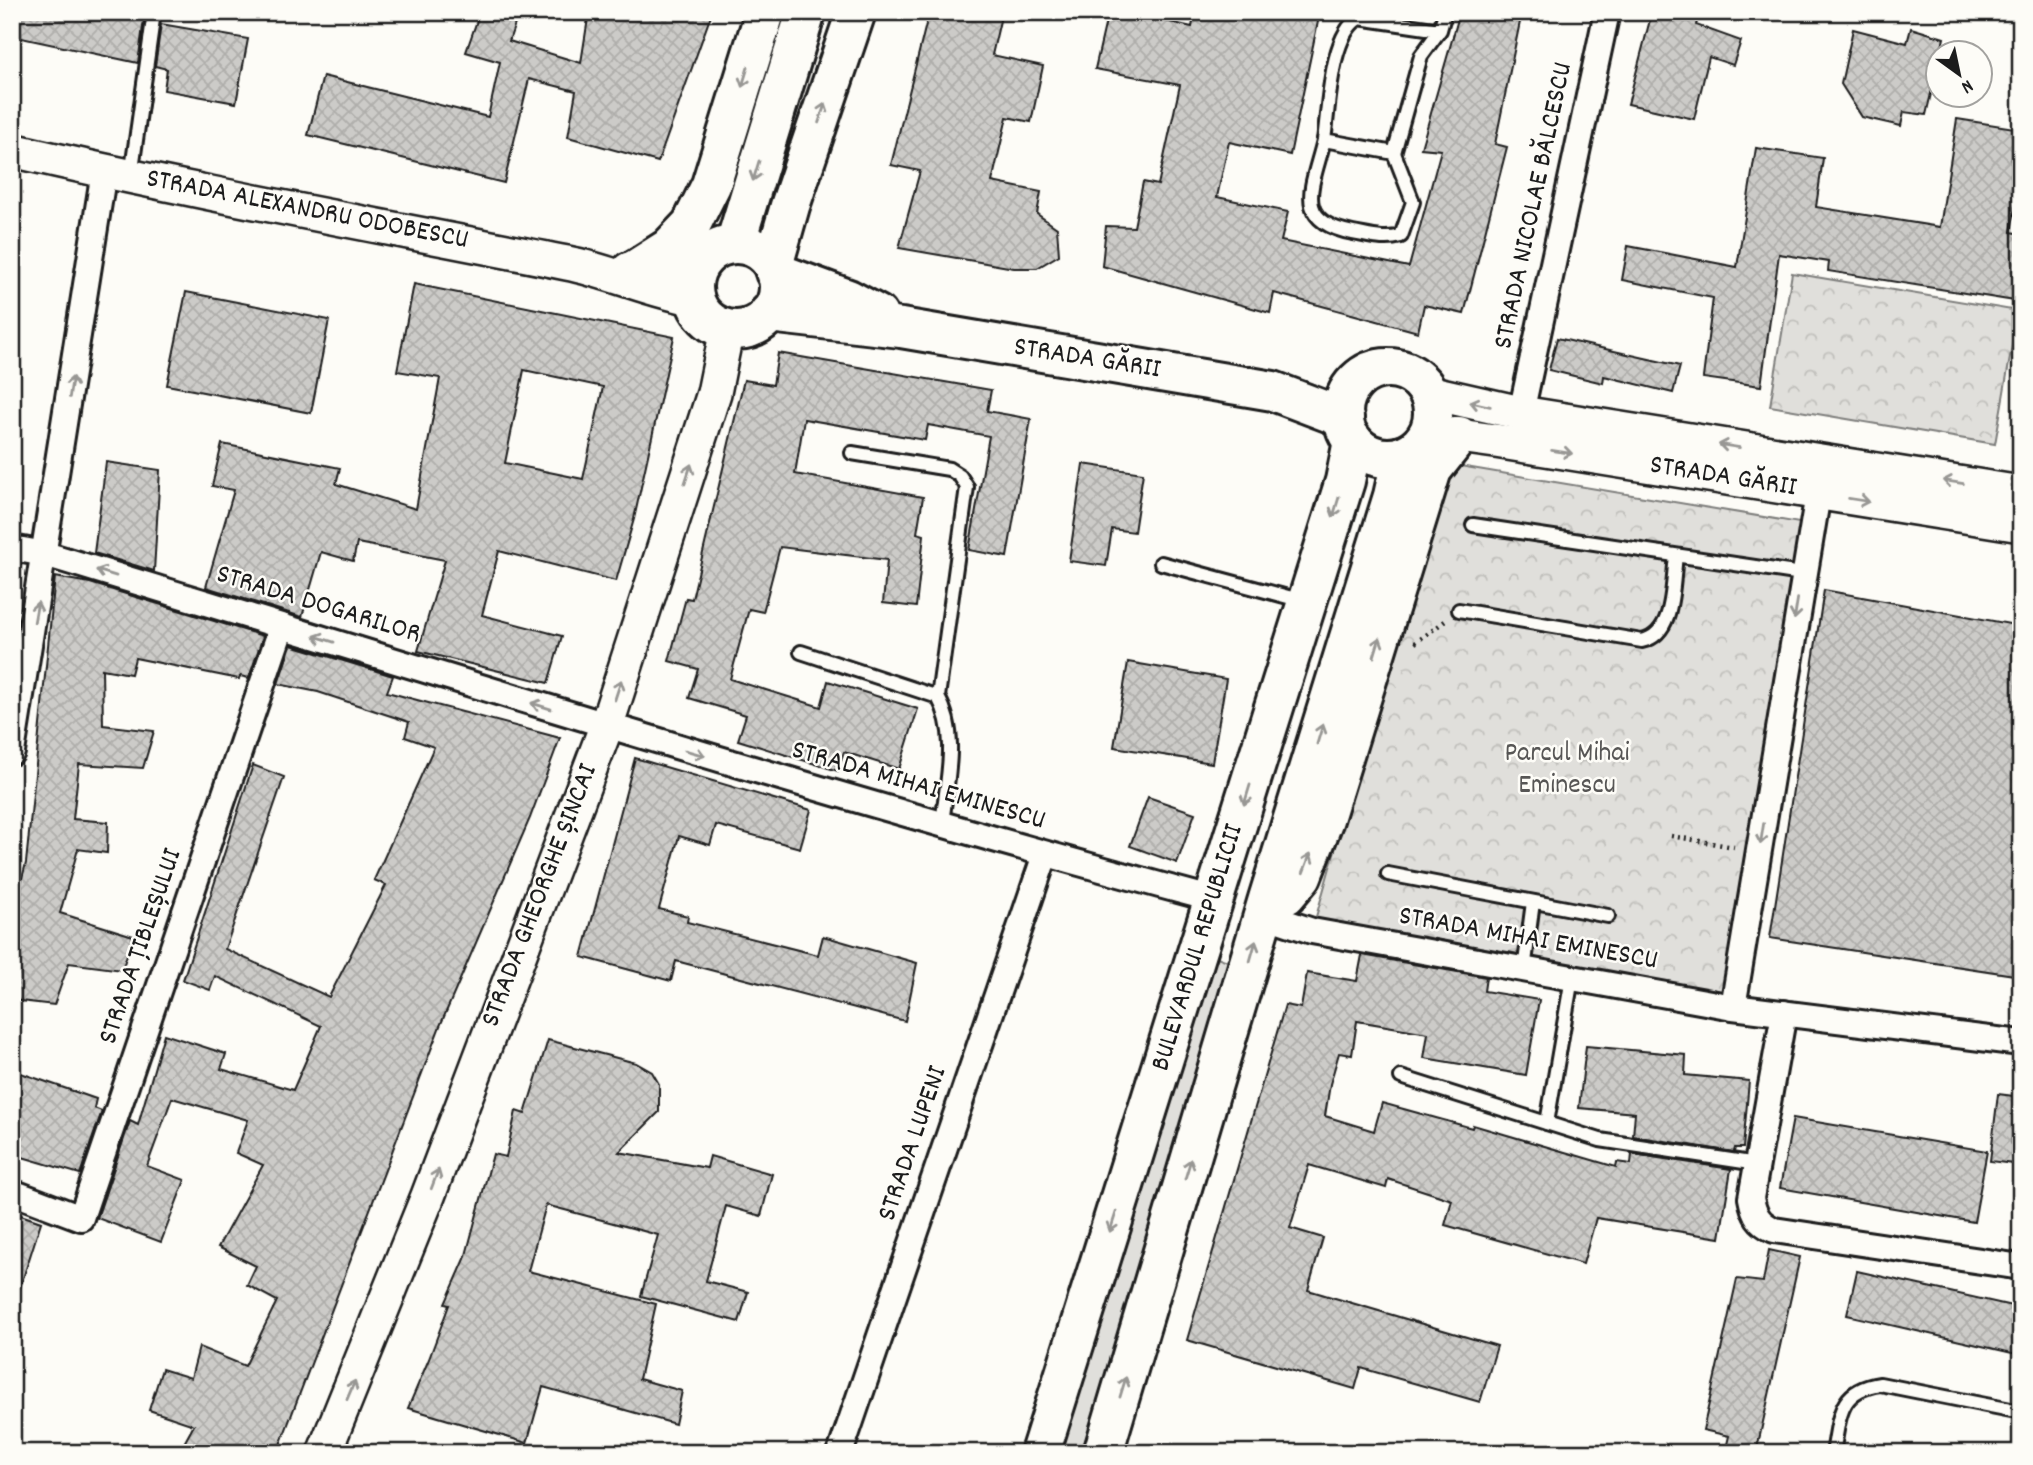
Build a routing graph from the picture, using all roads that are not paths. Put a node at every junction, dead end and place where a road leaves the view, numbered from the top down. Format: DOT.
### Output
graph roads {
  1 [pos="154,12"];
  2 [pos="765,12"];
  3 [pos="806,12"];
  4 [pos="856,12"];
  5 [pos="1445,12"];
  6 [pos="1607,12"];
  7 [pos="1440,30"];
  8 [pos="1324,140"];
  9 [pos="12,150"];
  10 [pos="1394,153"];
  11 [pos="118,174"];
  12 [pos="787,225"];
  13 [pos="735,244"];
  14 [pos="774,269"];
  15 [pos="619,270"];
  16 [pos="695,283"];
  17 [pos="848,299"];
  18 [pos="769,313"];
  19 [pos="901,328"];
  20 [pos="727,329"];
  21 [pos="1428,392"];
  22 [pos="1521,413"];
  23 [pos="1348,417"];
  24 [pos="1429,444"];
  25 [pos="852,453"];
  26 [pos="2021,493"];
  27 [pos="1818,494"];
  28 [pos="1473,525"];
  29 [pos="2021,525"];
  30 [pos="12,548"];
  31 [pos="46,554"];
  32 [pos="1676,556"];
  33 [pos="1160,563"];
  34 [pos="1802,574"];
  35 [pos="1307,602"];
  36 [pos="1459,610"];
  37 [pos="282,626"];
  38 [pos="801,652"];
  39 [pos="938,697"];
  40 [pos="606,727"];
  41 [pos="12,752"];
  42 [pos="942,825"];
  43 [pos="1045,855"];
  44 [pos="1388,874"];
  45 [pos="1215,900"];
  46 [pos="1533,902"];
  47 [pos="1264,915"];
  48 [pos="1608,916"];
  49 [pos="1524,970"];
  50 [pos="1572,978"];
  51 [pos="1733,1007"];
  52 [pos="1784,1013"];
  53 [pos="2021,1043"];
  54 [pos="1401,1077"];
  55 [pos="1547,1123"];
  56 [pos="1757,1164"];
  57 [pos="12,1192"];
  58 [pos="2021,1267"];
  59 [pos="2021,1412"];
  60 [pos="324,1453"];
  61 [pos="840,1453"];
  62 [pos="1040,1453"];
  63 [pos="1103,1453"];
  64 [pos="1833,1453"];
  1 -- 11 [label="lane"];
  2 -- 15 [label="main road, one-way"];
  3 -- 13 [label="main road, one-way"];
  12 -- 4 [label="main road, one-way"];
  5 -- 7 [label="lane"];
  6 -- 22 [label="street, STRADA NICOLAE BĂLCESCU"];
  7 -- 8 [label="lane"];
  7 -- 10 [label="lane"];
  8 -- 10 [label="lane"];
  8 -- 10 [label="lane"];
  9 -- 11 [label="main road, STRADA ALEXANDRU ODOBESCU"];
  11 -- 15 [label="main road, STRADA ALEXANDRU ODOBESCU"];
  31 -- 11 [label="street, one-way"];
  12 -- 14 [label="main road"];
  12 -- 17 [label="main road"];
  13 -- 14 [label="main road"];
  13 -- 16 [label="main road"];
  14 -- 17 [label="main road, STRADA GĂRII"];
  14 -- 18 [label="main road"];
  15 -- 16 [label="main road, STRADA ALEXANDRU ODOBESCU"];
  16 -- 20 [label="main road"];
  17 -- 19 [label="main road, STRADA GĂRII"];
  18 -- 19 [label="main road, STRADA GĂRII"];
  18 -- 20 [label="main road"];
  19 -- 23 [label="main road, STRADA GĂRII"];
  40 -- 20 [label="main road, STRADA GHEORGHE ȘINCAI, one-way"];
  22 -- 21 [label="main road, STRADA GĂRII, one-way"];
  21 -- 23 [label="main road"];
  21 -- 24 [label="main road"];
  26 -- 22 [label="main road, STRADA GĂRII, one-way"];
  23 -- 24 [label="main road"];
  23 -- 35 [label="main road, BULEVARDUL REPUBLICII, one-way"];
  24 -- 27 [label="main road, STRADA GĂRII, one-way"];
  47 -- 24 [label="main road, BULEVARDUL REPUBLICII, one-way"];
  47 -- 24 [label="main road, one-way"];
  25 -- 39 [label="lane"];
  27 -- 29 [label="main road, STRADA GĂRII, one-way"];
  27 -- 34 [label="street"];
  28 -- 32 [label="lane"];
  30 -- 31 [label="street, STRADA DOGARILOR"];
  37 -- 31 [label="street, STRADA DOGARILOR, one-way"];
  41 -- 31 [label="street, one-way"];
  32 -- 34 [label="lane"];
  32 -- 36 [label="lane"];
  33 -- 35 [label="lane"];
  34 -- 51 [label="street, one-way"];
  35 -- 45 [label="main road, BULEVARDUL REPUBLICII, one-way"];
  40 -- 37 [label="street, STRADA DOGARILOR, one-way"];
  37 -- 57 [label="street, STRADA ȚIBLEȘULUI"];
  38 -- 39 [label="lane"];
  39 -- 42 [label="lane"];
  40 -- 42 [label="street, STRADA MIHAI EMINESCU, one-way"];
  60 -- 40 [label="main road, STRADA GHEORGHE ȘINCAI, one-way"];
  42 -- 43 [label="street, STRADA MIHAI EMINESCU"];
  43 -- 45 [label="street, STRADA MIHAI EMINESCU"];
  43 -- 61 [label="street, STRADA LUPENI"];
  44 -- 46 [label="lane"];
  45 -- 62 [label="main road, BULEVARDUL REPUBLICII, one-way"];
  46 -- 48 [label="lane"];
  46 -- 49 [label="lane"];
  47 -- 49 [label="street, STRADA MIHAI EMINESCU"];
  63 -- 47 [label="main road, BULEVARDUL REPUBLICII, one-way"];
  49 -- 50 [label="street, STRADA MIHAI EMINESCU"];
  50 -- 51 [label="street, STRADA MIHAI EMINESCU"];
  50 -- 55 [label="lane"];
  51 -- 52 [label="street, STRADA MIHAI EMINESCU"];
  52 -- 53 [label="street, STRADA MIHAI EMINESCU"];
  52 -- 56 [label="street"];
  54 -- 55 [label="lane"];
  55 -- 56 [label="lane"];
  56 -- 58 [label="street"];
  59 -- 64 [label="lane"];
}
